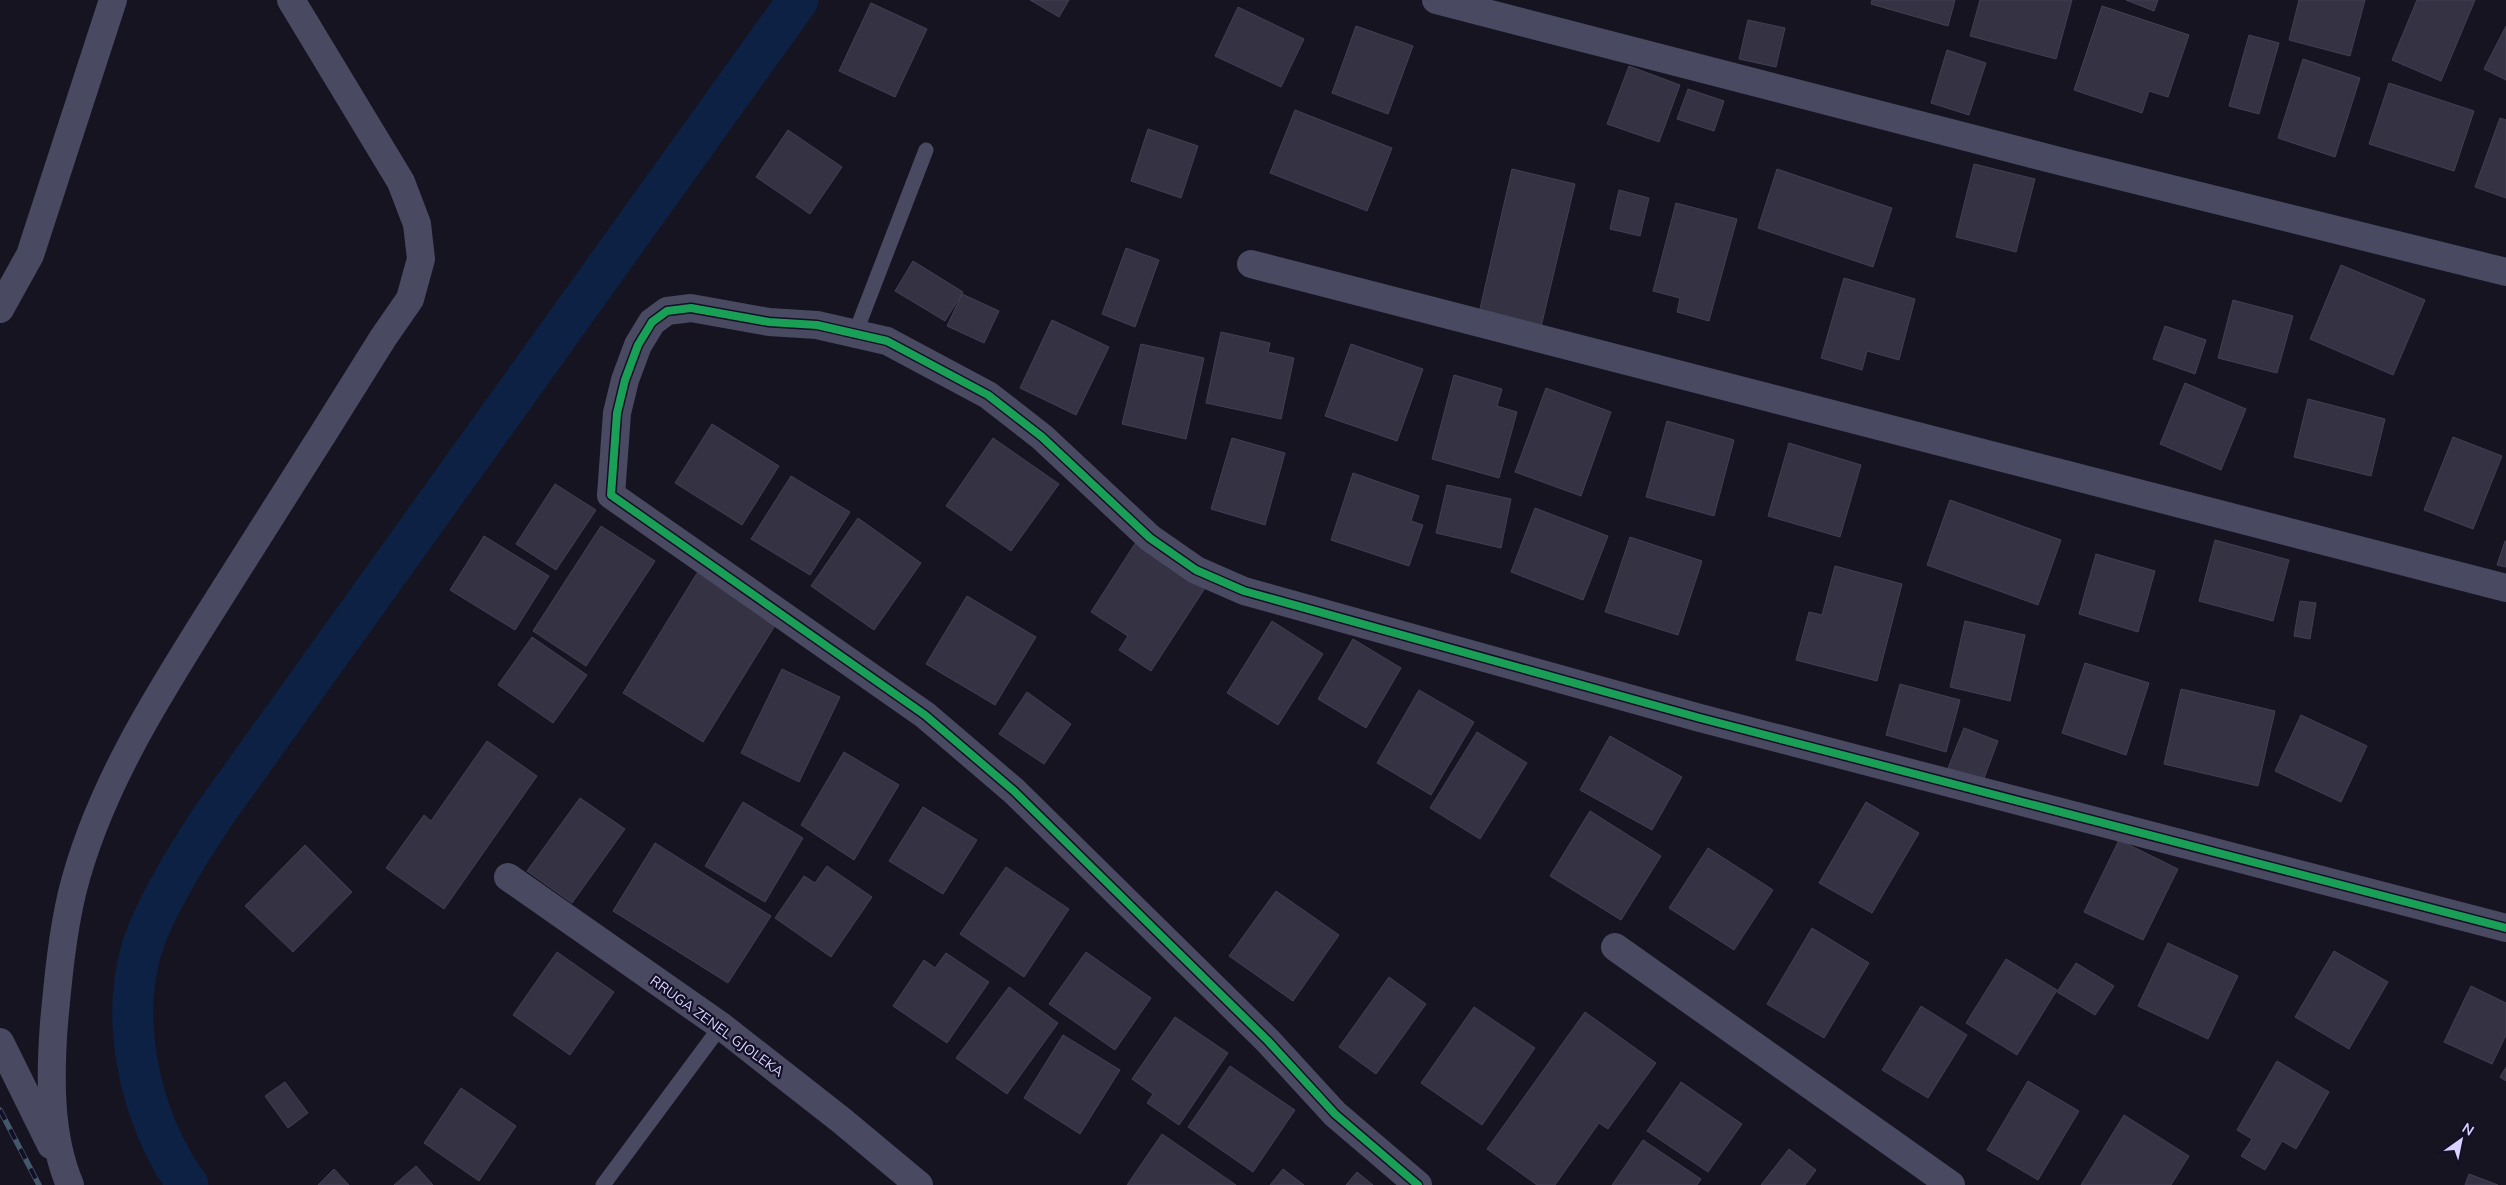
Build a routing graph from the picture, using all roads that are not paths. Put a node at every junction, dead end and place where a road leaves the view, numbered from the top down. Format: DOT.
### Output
graph roads {
  1 [pos="112,0"];
  2 [pos="292,0"];
  3 [pos="1436,0"];
  4 [pos="926,150"];
  5 [pos="1251,264"];
  6 [pos="2506,272"];
  7 [pos="0,309"];
  8 [pos="855,334"];
  9 [pos="2506,588"];
  10 [pos="508,877"];
  11 [pos="2506,928"];
  12 [pos="1616,947"];
  13 [pos="721,1026"];
  14 [pos="0,1042"];
  15 [pos="65,1173"];
  16 [pos="603,1185"];
  17 [pos="919,1185"];
  18 [pos="1418,1185"];
  19 [pos="1951,1185"];
  1 -- 7 [label="street"];
  2 -- 15 [label="street"];
  3 -- 6 [label="street"];
  4 -- 8 [label="lane"];
  5 -- 9 [label="street"];
  8 -- 11 [label="street"];
  8 -- 18 [label="street"];
  10 -- 13 [label="street, RRUGA ZENEL GJOLEKA"];
  12 -- 19 [label="street"];
  13 -- 16 [label="lane"];
  13 -- 17 [label="street, RRUGA ZENEL GJOLEKA"];
  14 -- 15 [label="street"];
}
